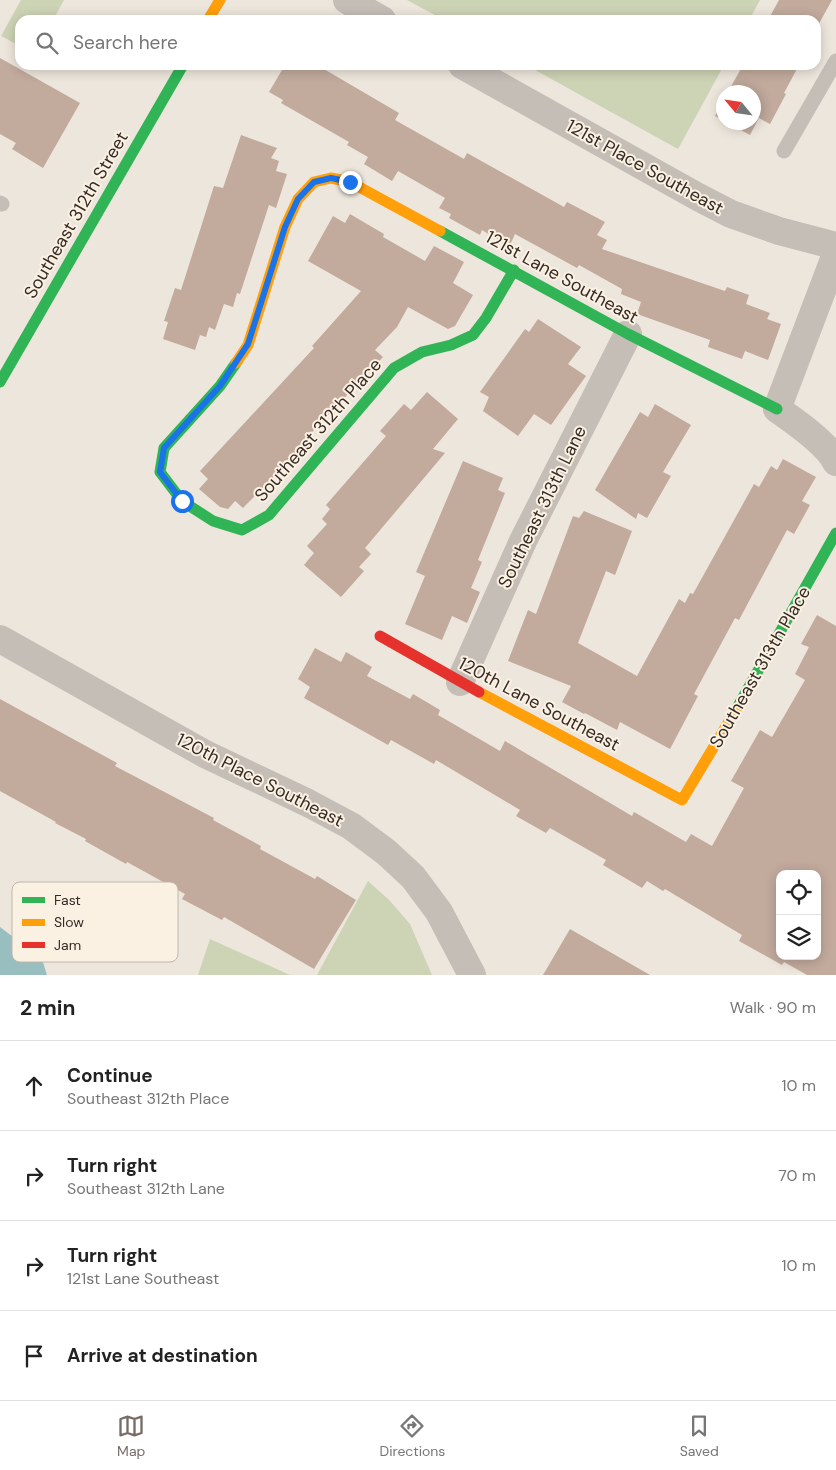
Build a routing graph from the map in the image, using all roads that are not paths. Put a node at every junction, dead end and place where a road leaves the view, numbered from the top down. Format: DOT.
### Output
graph roads {
  1 [pos="220,0"];
  2 [pos="347,0"];
  3 [pos="211,15"];
  4 [pos="373,15"];
  5 [pos="836,62"];
  6 [pos="180,70"];
  7 [pos="471,70"];
  8 [pos="784,151"];
  9 [pos="836,246"];
  10 [pos="836,254"];
  11 [pos="514,270"];
  12 [pos="628,334"];
  13 [pos="0,382"];
  14 [pos="777,408"];
  15 [pos="836,462"];
  16 [pos="160,472"];
  17 [pos="836,533"];
  18 [pos="380,636"];
  19 [pos="0,639"];
  20 [pos="460,682"];
  21 [pos="682,800"];
  22 [pos="472,975"];
  1 -- 3 [label="street"];
  2 -- 4 [label="street"];
  5 -- 8 [label="lane"];
  6 -- 13 [label="street, Southeast 312th Street"];
  7 -- 9 [label="street, 121st Place Southeast"];
  10 -- 14 [label="street"];
  11 -- 12 [label="street, 121st Lane Southeast"];
  11 -- 16 [label="street, Southeast 312th Place"];
  11 -- 16 [label="street, 121st Lane Southeast"];
  12 -- 14 [label="street, 121st Lane Southeast"];
  12 -- 20 [label="street, Southeast 313th Lane"];
  14 -- 15 [label="street"];
  17 -- 21 [label="street, Southeast 313th Place"];
  18 -- 20 [label="street, 120th Lane Southeast"];
  19 -- 22 [label="street, 120th Place Southeast"];
  20 -- 21 [label="street, 120th Lane Southeast"];
}
